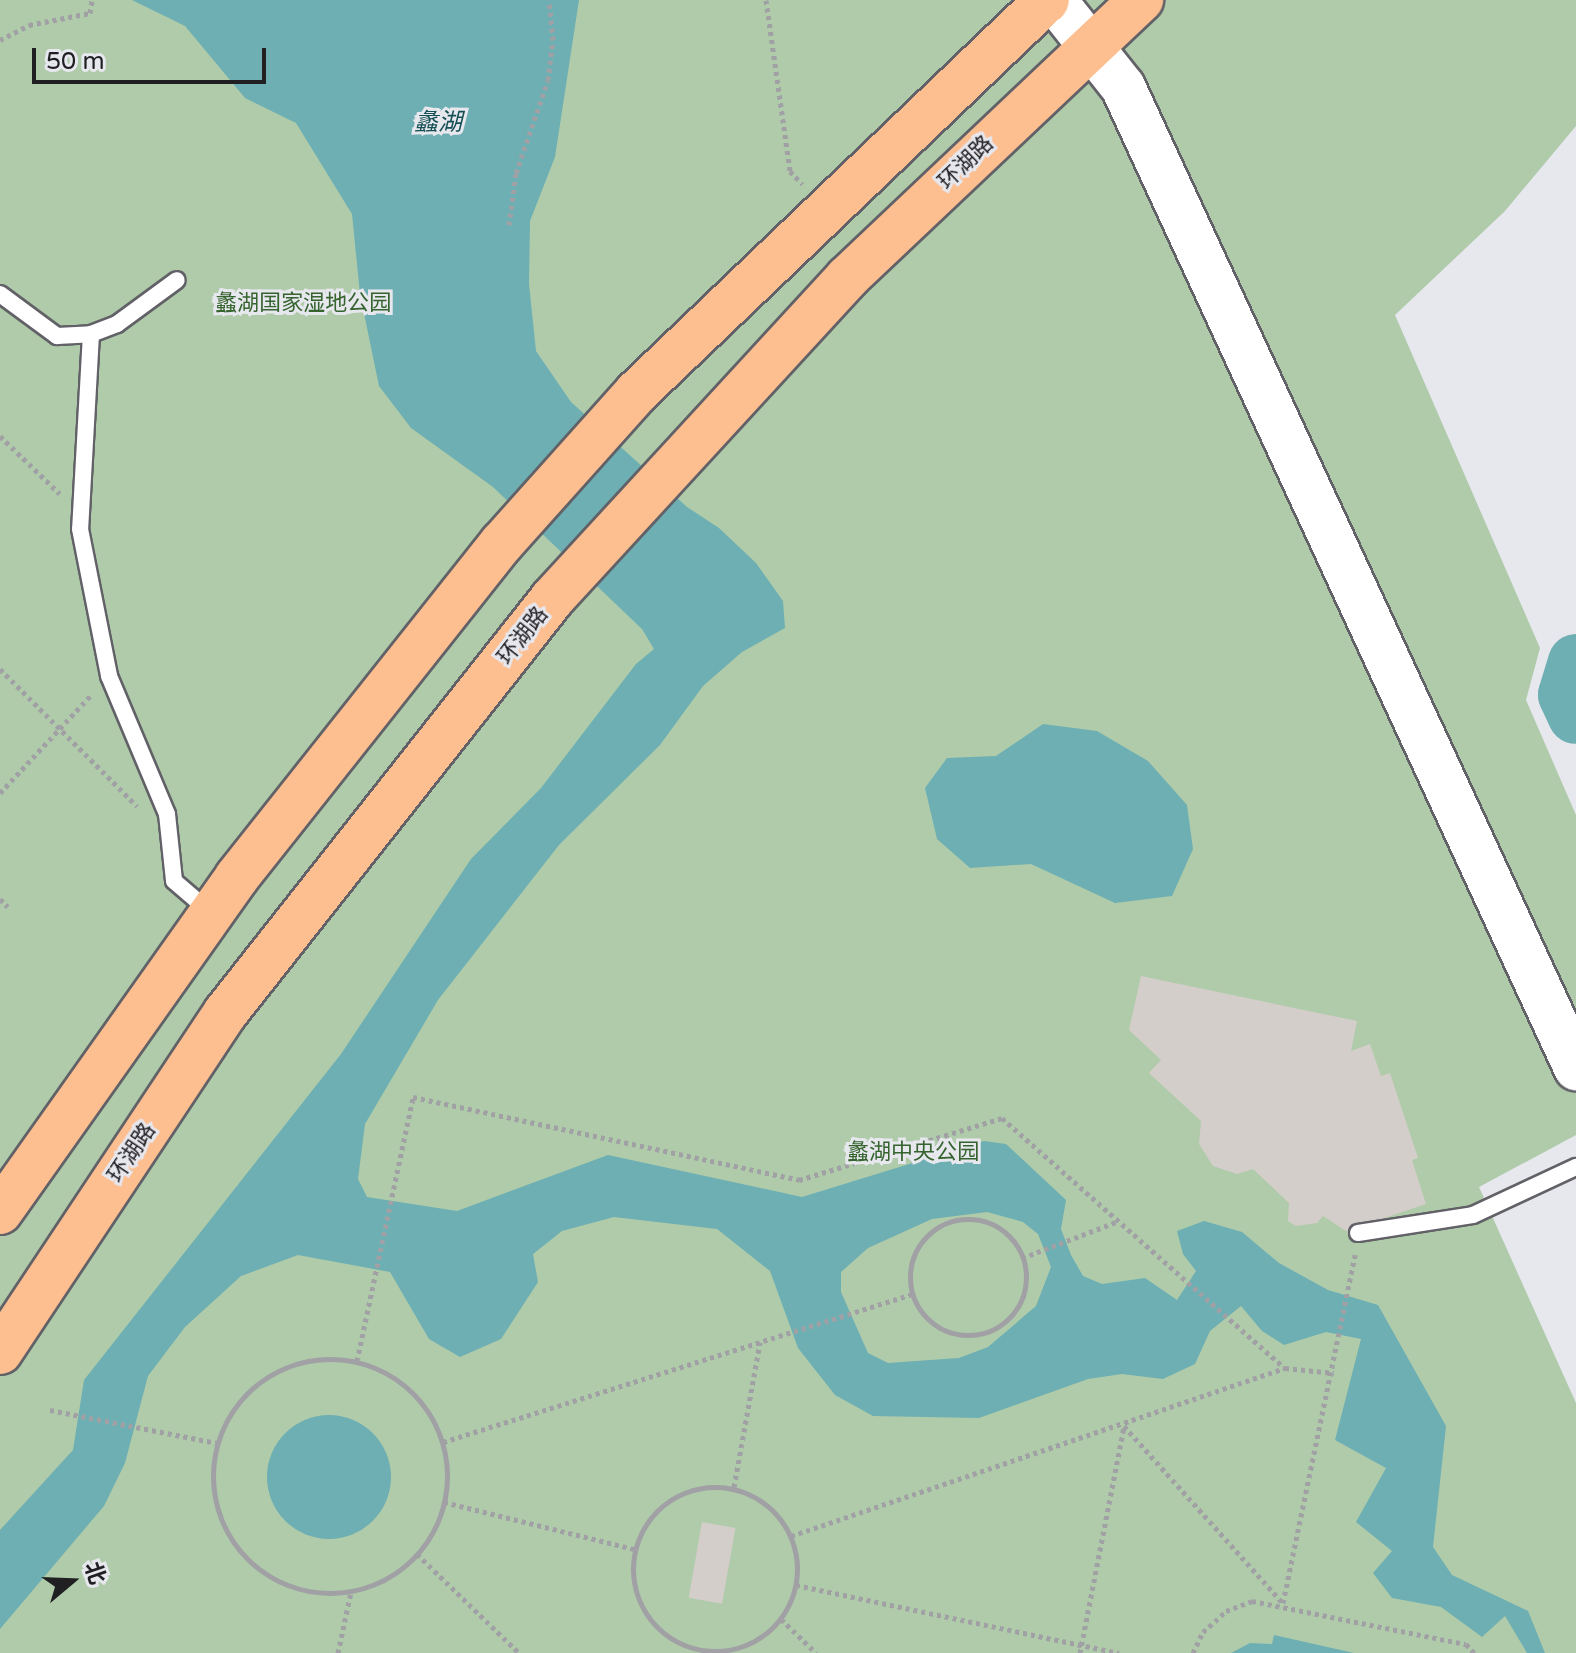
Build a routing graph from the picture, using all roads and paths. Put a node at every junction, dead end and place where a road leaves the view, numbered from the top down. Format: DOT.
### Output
graph roads {
  1 [pos="92,0"];
  2 [pos="549,0"];
  3 [pos="766,0"];
  4 [pos="1047,0"];
  5 [pos="1054,0"];
  6 [pos="1141,0"];
  7 [pos="0,40"];
  8 [pos="1089,45"];
  9 [pos="826,210"];
  10 [pos="509,225"];
  11 [pos="177,280"];
  12 [pos="0,294"];
  13 [pos="91,334"];
  14 [pos="0,436"];
  15 [pos="81,514"];
  16 [pos="0,669"];
  17 [pos="109,676"];
  18 [pos="60,729"];
  19 [pos="0,793"];
  20 [pos="169,838"];
  21 [pos="0,899"];
  22 [pos="8,907"];
  23 [pos="211,913"];
  24 [pos="1576,1068"];
  25 [pos="1576,1167"];
  26 [pos="0,1212"];
  27 [pos="1119,1221"];
  28 [pos="1358,1233"];
  29 [pos="1022,1258"];
  30 [pos="1352,1279"];
  31 [pos="912,1294"];
  32 [pos="760,1342"];
  33 [pos="0,1352"];
  34 [pos="357,1361"];
  35 [pos="1285,1368"];
  36 [pos="1334,1373"];
  37 [pos="50,1410"];
  38 [pos="1124,1426"];
  39 [pos="443,1442"];
  40 [pos="217,1443"];
  41 [pos="734,1487"];
  42 [pos="444,1502"];
  43 [pos="791,1536"];
  44 [pos="634,1549"];
  45 [pos="417,1554"];
  46 [pos="796,1585"];
  47 [pos="351,1592"];
  48 [pos="1283,1603"];
  49 [pos="781,1619"];
  50 [pos="1081,1645"];
  51 [pos="692,1651"];
  52 [pos="338,1653"];
  53 [pos="519,1653"];
  54 [pos="816,1653"];
  55 [pos="1080,1653"];
  56 [pos="1119,1653"];
  57 [pos="1193,1653"];
  58 [pos="1474,1653"];
  1 -- 7 [label="path"];
  2 -- 10 [label="path"];
  3 -- 9 [label="path"];
  4 -- 9 [label="highway"];
  5 -- 8 [label="street"];
  6 -- 8 [label="highway, 环湖路"];
  8 -- 24 [label="street"];
  8 -- 33 [label="highway, 环湖路"];
  9 -- 23 [label="highway"];
  11 -- 13 [label="lane"];
  12 -- 13 [label="lane"];
  13 -- 15 [label="lane"];
  14 -- 15 [label="path"];
  15 -- 17 [label="lane"];
  16 -- 18 [label="path"];
  17 -- 18 [label="path"];
  17 -- 20 [label="lane"];
  18 -- 19 [label="path"];
  18 -- 20 [label="path"];
  20 -- 23 [label="lane"];
  21 -- 22 [label="path"];
  23 -- 26 [label="highway"];
  25 -- 28 [label="lane"];
  27 -- 29 [label="path"];
  27 -- 34 [label="path"];
  27 -- 35 [label="path"];
  29 -- 31 [label="path"];
  29 -- 31 [label="path"];
  30 -- 36 [label="path"];
  31 -- 32 [label="path"];
  32 -- 39 [label="path"];
  32 -- 41 [label="path"];
  34 -- 39 [label="path"];
  34 -- 40 [label="path"];
  35 -- 36 [label="path"];
  35 -- 38 [label="path"];
  36 -- 48 [label="path"];
  37 -- 40 [label="path"];
  38 -- 43 [label="path"];
  38 -- 48 [label="path"];
  38 -- 50 [label="path"];
  39 -- 42 [label="path"];
  40 -- 47 [label="path"];
  41 -- 43 [label="path"];
  41 -- 44 [label="path"];
  42 -- 44 [label="path"];
  42 -- 45 [label="path"];
  43 -- 46 [label="path"];
  44 -- 51 [label="path"];
  45 -- 47 [label="path"];
  45 -- 53 [label="path"];
  46 -- 49 [label="path"];
  46 -- 50 [label="path"];
  47 -- 52 [label="path"];
  48 -- 57 [label="path"];
  48 -- 58 [label="path"];
  49 -- 51 [label="path"];
  49 -- 54 [label="path"];
  50 -- 55 [label="path"];
  50 -- 56 [label="path"];
}
